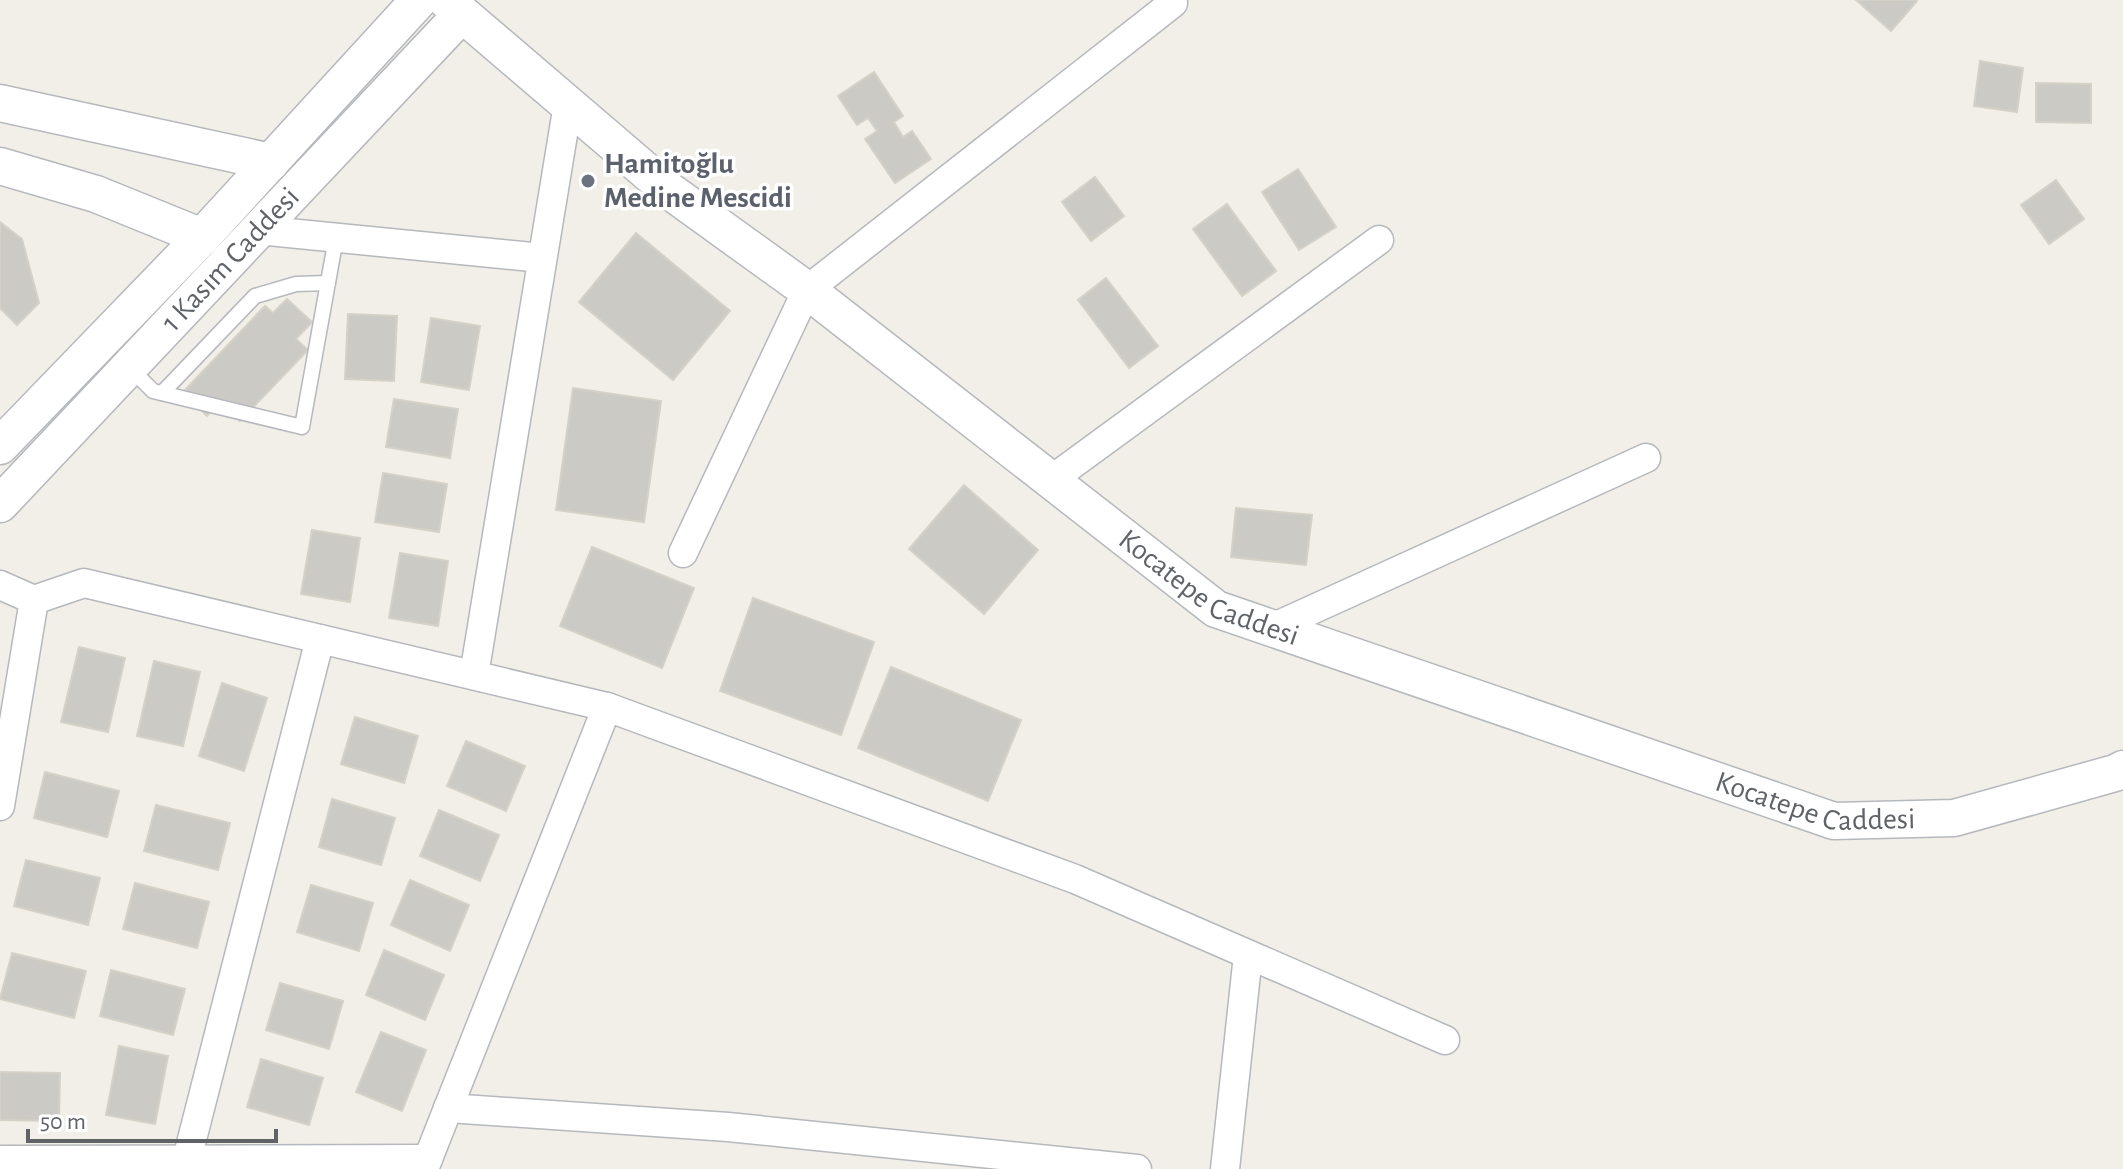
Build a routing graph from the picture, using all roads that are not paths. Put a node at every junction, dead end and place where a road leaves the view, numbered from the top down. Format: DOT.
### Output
graph roads {
  1 [pos="1173,3"];
  2 [pos="449,4"];
  3 [pos="0,103"];
  4 [pos="568,104"];
  5 [pos="271,162"];
  6 [pos="0,166"];
  7 [pos="258,230"];
  8 [pos="202,237"];
  9 [pos="336,238"];
  10 [pos="1379,240"];
  11 [pos="542,258"];
  12 [pos="328,283"];
  13 [pos="807,290"];
  14 [pos="129,367"];
  15 [pos="162,393"];
  16 [pos="0,446"];
  17 [pos="1646,458"];
  18 [pos="1051,480"];
  19 [pos="0,504"];
  20 [pos="683,553"];
  21 [pos="0,585"];
  22 [pos="34,600"];
  23 [pos="1272,628"];
  24 [pos="320,639"];
  25 [pos="474,675"];
  26 [pos="607,707"];
  27 [pos="2123,769"];
  28 [pos="0,806"];
  29 [pos="1248,955"];
  30 [pos="1445,1040"];
  31 [pos="448,1108"];
  32 [pos="187,1159"];
  33 [pos="0,1160"];
  34 [pos="426,1164"];
  35 [pos="1137,1169"];
  36 [pos="1225,1169"];
  1 -- 13 [label="street"];
  2 -- 4 [label="street, Kocatepe Caddesi"];
  2 -- 5 [label="street, 1 Kasım Caddesi"];
  2 -- 7 [label="street, 1 Kasım Caddesi"];
  3 -- 5 [label="street"];
  4 -- 11 [label="street"];
  4 -- 13 [label="street, Kocatepe Caddesi"];
  5 -- 8 [label="street, 1 Kasım Caddesi"];
  6 -- 8 [label="street"];
  7 -- 9 [label="street"];
  7 -- 14 [label="street, 1 Kasım Caddesi"];
  8 -- 16 [label="street, 1 Kasım Caddesi"];
  9 -- 11 [label="street"];
  9 -- 12 [label="lane"];
  10 -- 18 [label="street"];
  11 -- 25 [label="street"];
  12 -- 15 [label="lane"];
  12 -- 15 [label="lane"];
  13 -- 18 [label="street, Kocatepe Caddesi"];
  13 -- 20 [label="street"];
  14 -- 15 [label="lane"];
  14 -- 19 [label="street, 1 Kasım Caddesi"];
  17 -- 23 [label="street"];
  18 -- 23 [label="street, Kocatepe Caddesi"];
  21 -- 22 [label="street"];
  22 -- 24 [label="street"];
  22 -- 28 [label="street"];
  23 -- 27 [label="street, Kocatepe Caddesi"];
  24 -- 25 [label="street"];
  24 -- 32 [label="street"];
  25 -- 26 [label="street"];
  26 -- 29 [label="street"];
  26 -- 31 [label="street"];
  29 -- 30 [label="street"];
  29 -- 36 [label="street"];
  31 -- 34 [label="street"];
  31 -- 35 [label="street"];
  32 -- 33 [label="street"];
  32 -- 34 [label="street"];
}
